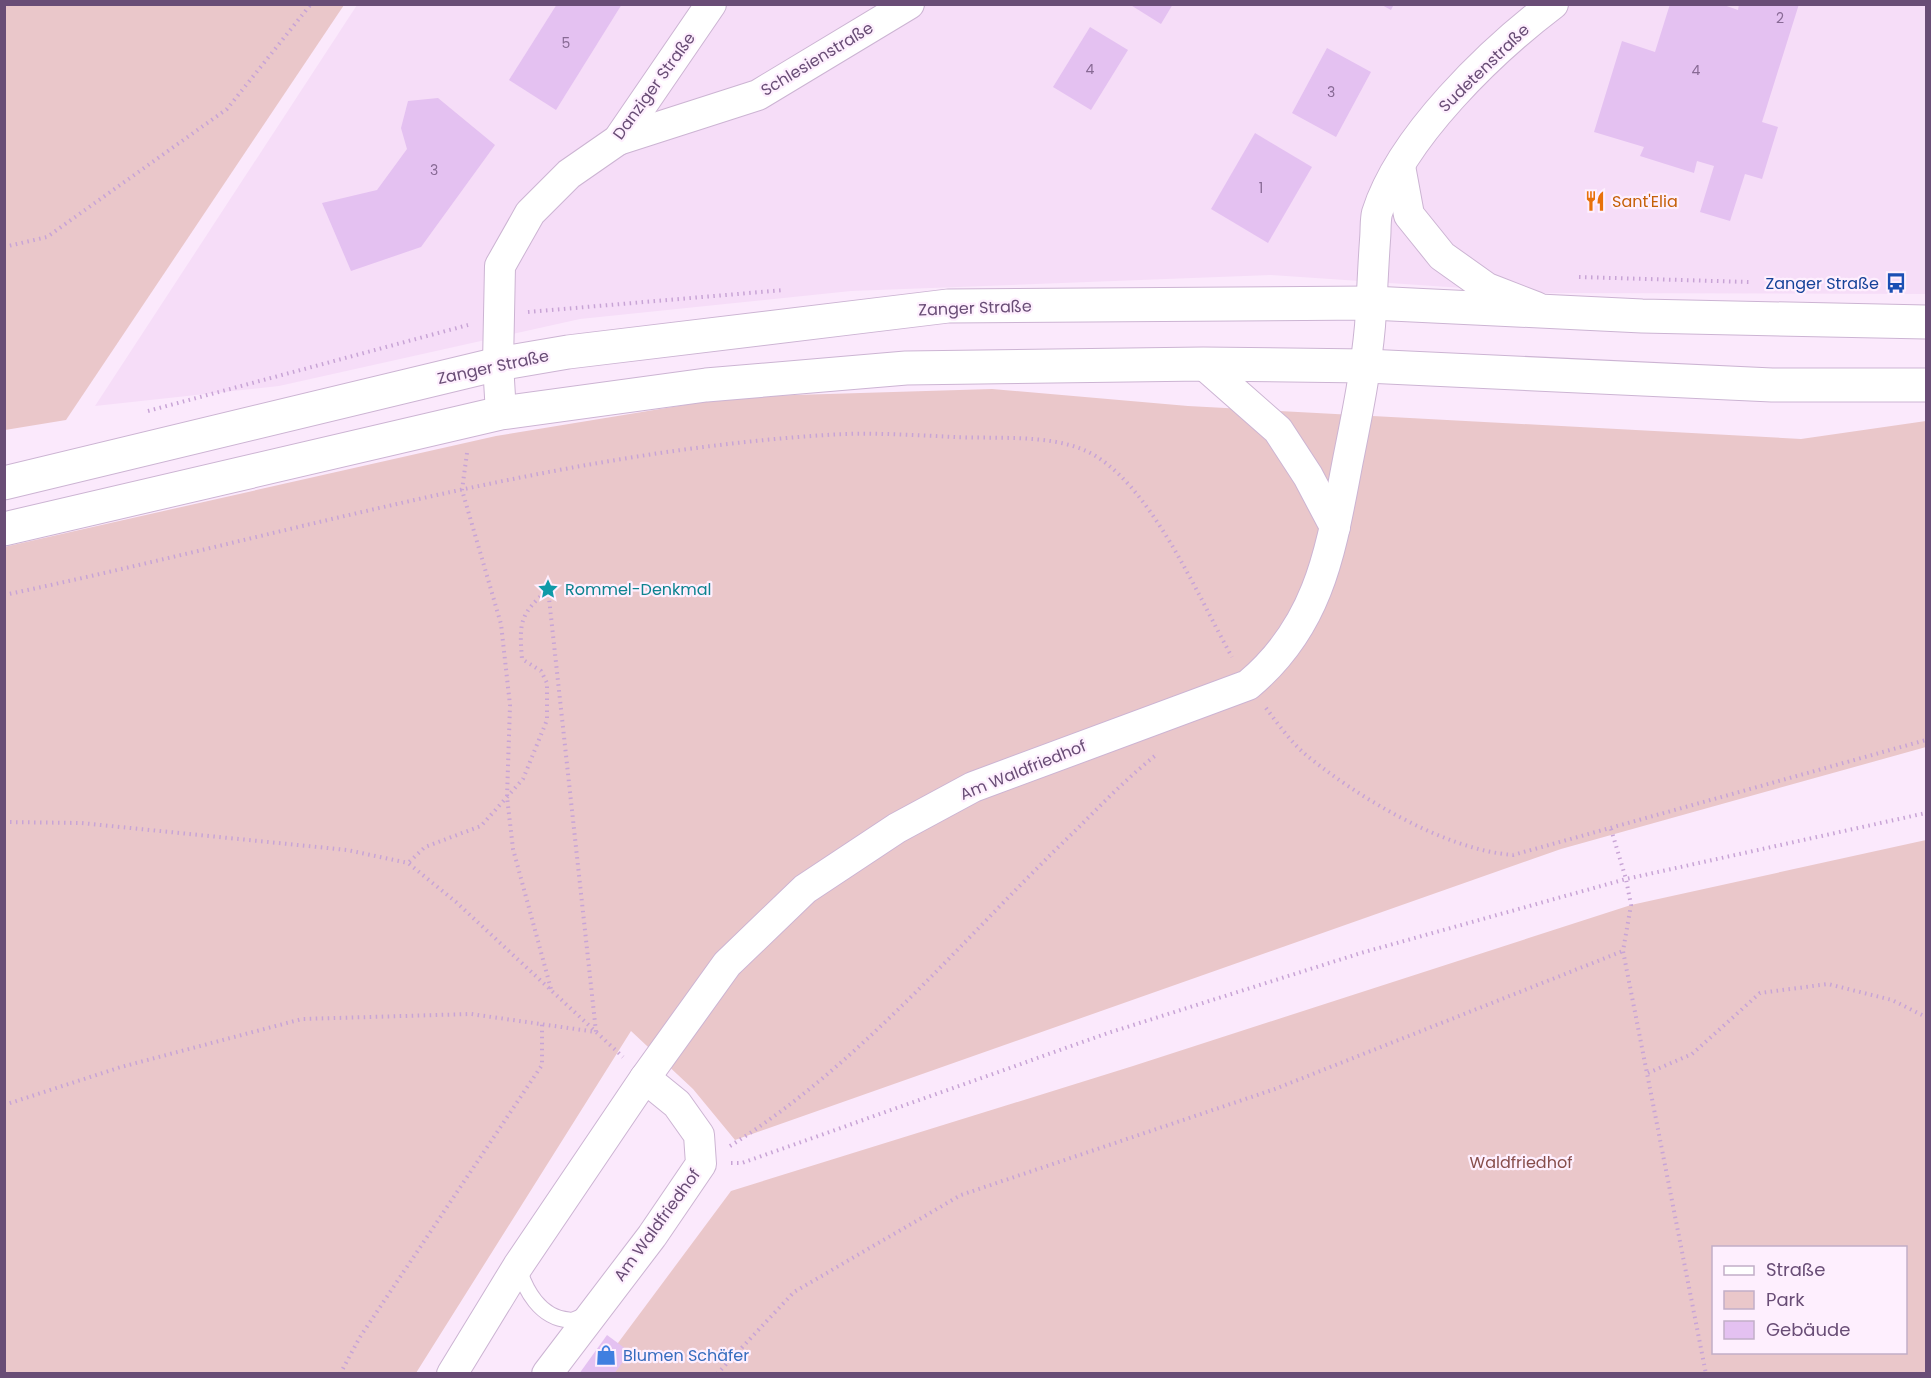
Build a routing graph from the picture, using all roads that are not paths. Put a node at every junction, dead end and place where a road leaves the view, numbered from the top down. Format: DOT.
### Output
graph roads {
  1 [pos="711,4"];
  2 [pos="909,4"];
  3 [pos="1542,8"];
  4 [pos="618,140"];
  5 [pos="1400,166"];
  6 [pos="1371,303"];
  7 [pos="1547,311"];
  8 [pos="1926,322"];
  9 [pos="498,364"];
  10 [pos="1203,364"];
  11 [pos="1366,366"];
  12 [pos="1926,385"];
  13 [pos="486,416"];
  14 [pos="4,483"];
  15 [pos="1335,527"];
  16 [pos="4,529"];
  17 [pos="645,1077"];
  18 [pos="518,1266"];
  19 [pos="592,1312"];
  20 [pos="452,1374"];
  21 [pos="547,1374"];
  1 -- 4 [label="street, Danziger Straße"];
  2 -- 4 [label="street, Schlesienstraße"];
  3 -- 5 [label="street, Sudetenstraße"];
  4 -- 9 [label="street, Danziger Straße"];
  5 -- 6 [label="street, Sudetenstraße"];
  5 -- 7 [label="street"];
  6 -- 7 [label="street, Zanger Straße"];
  6 -- 9 [label="street, Zanger Straße"];
  6 -- 11 [label="street, Sudetenstraße"];
  7 -- 8 [label="street, Zanger Straße"];
  9 -- 13 [label="street, Danziger Straße"];
  9 -- 14 [label="street, Zanger Straße"];
  10 -- 11 [label="street"];
  10 -- 13 [label="street"];
  10 -- 15 [label="street"];
  11 -- 12 [label="street"];
  11 -- 15 [label="street, Am Waldfriedhof"];
  13 -- 16 [label="street"];
  15 -- 17 [label="street, Am Waldfriedhof"];
  17 -- 18 [label="street, Am Waldfriedhof"];
  17 -- 19 [label="street, Am Waldfriedhof"];
  18 -- 19 [label="lane"];
  18 -- 20 [label="street, Am Waldfriedhof"];
  19 -- 21 [label="street, Am Waldfriedhof"];
}
